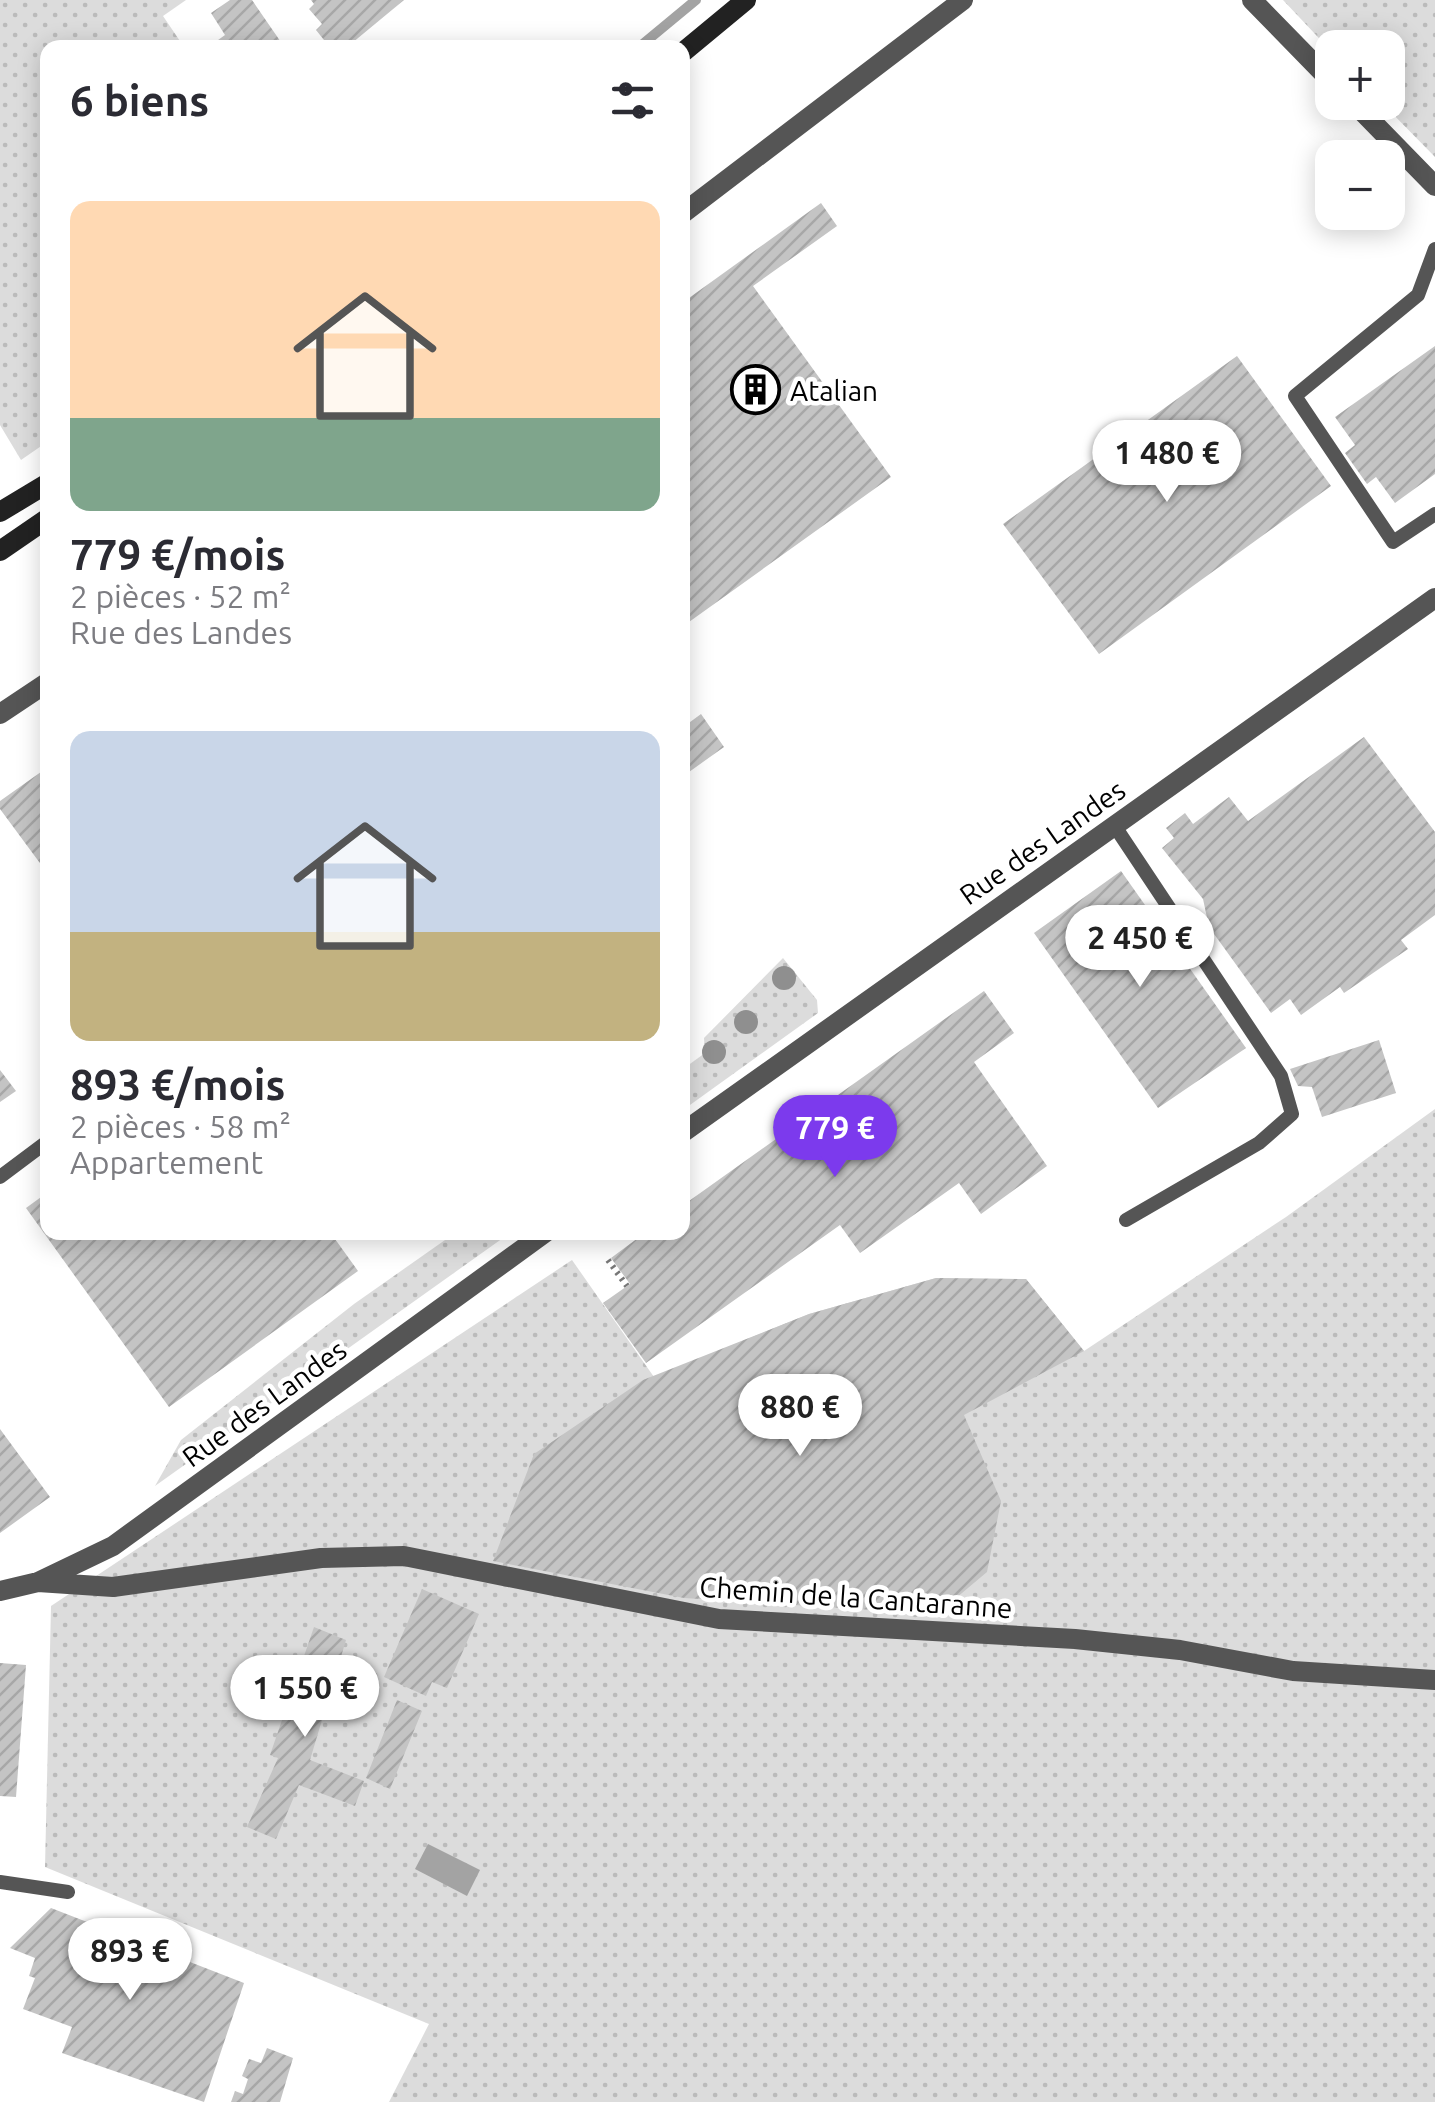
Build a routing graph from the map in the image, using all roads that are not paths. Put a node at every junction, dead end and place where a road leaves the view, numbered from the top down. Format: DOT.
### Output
graph roads {
  1 [pos="746,0"];
  2 [pos="963,0"];
  3 [pos="1252,0"];
  4 [pos="690,46"];
  5 [pos="1315,65"];
  6 [pos="1371,120"];
  7 [pos="1435,186"];
  8 [pos="690,208"];
  9 [pos="1435,250"];
  10 [pos="1418,294"];
  11 [pos="1435,294"];
  12 [pos="40,488"];
  13 [pos="0,512"];
  14 [pos="1435,514"];
  15 [pos="40,524"];
  16 [pos="0,551"];
  17 [pos="1435,598"];
  18 [pos="40,687"];
  19 [pos="0,714"];
  20 [pos="1114,825"];
  21 [pos="690,1127"];
  22 [pos="40,1147"];
  23 [pos="0,1177"];
  24 [pos="1126,1220"];
  25 [pos="535,1240"];
  26 [pos="38,1582"];
  27 [pos="0,1591"];
  28 [pos="1435,1680"];
  29 [pos="0,1882"];
  30 [pos="68,1892"];
  1 -- 4 [label="main road"];
  2 -- 8 [label="street"];
  3 -- 5 [label="street"];
  6 -- 7 [label="street"];
  9 -- 10 [label="lane"];
  10 -- 11 [label="lane"];
  10 -- 14 [label="lane"];
  12 -- 13 [label="main road"];
  15 -- 16 [label="main road"];
  17 -- 20 [label="street, Rue des Landes"];
  18 -- 19 [label="street"];
  20 -- 21 [label="street, Rue des Landes"];
  20 -- 24 [label="lane"];
  22 -- 23 [label="lane"];
  25 -- 26 [label="street, Rue des Landes"];
  26 -- 27 [label="street, Rue des Landes"];
  26 -- 28 [label="street, Chemin de la Cantaranne"];
  29 -- 30 [label="lane"];
}
